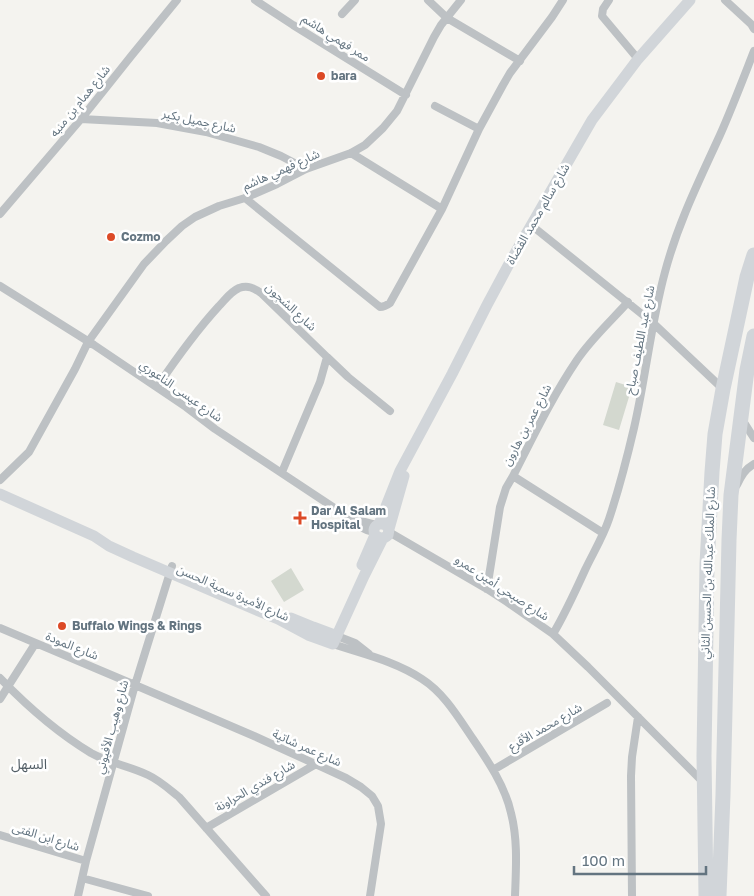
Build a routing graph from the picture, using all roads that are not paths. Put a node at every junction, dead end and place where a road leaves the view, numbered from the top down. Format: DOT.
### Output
graph roads {
  1 [pos="177,0"];
  2 [pos="255,0"];
  3 [pos="355,0"];
  4 [pos="428,0"];
  5 [pos="461,0"];
  6 [pos="563,0"];
  7 [pos="609,0"];
  8 [pos="690,0"];
  9 [pos="725,0"];
  10 [pos="342,14"];
  11 [pos="447,18"];
  12 [pos="754,29"];
  13 [pos="754,51"];
  14 [pos="638,59"];
  15 [pos="520,61"];
  16 [pos="406,95"];
  17 [pos="435,106"];
  18 [pos="81,119"];
  19 [pos="479,129"];
  20 [pos="351,153"];
  21 [pos="306,169"];
  22 [pos="245,198"];
  23 [pos="442,209"];
  24 [pos="0,214"];
  25 [pos="531,225"];
  26 [pos="754,255"];
  27 [pos="0,286"];
  28 [pos="628,302"];
  29 [pos="653,323"];
  30 [pos="754,336"];
  31 [pos="88,342"];
  32 [pos="327,357"];
  33 [pos="157,387"];
  34 [pos="723,389"];
  35 [pos="390,411"];
  36 [pos="741,417"];
  37 [pos="754,438"];
  38 [pos="754,464"];
  39 [pos="282,472"];
  40 [pos="513,476"];
  41 [pos="0,480"];
  42 [pos="0,494"];
  43 [pos="731,496"];
  44 [pos="381,531"];
  45 [pos="603,534"];
  46 [pos="171,570"];
  47 [pos="486,589"];
  48 [pos="0,628"];
  49 [pos="553,634"];
  50 [pos="331,638"];
  51 [pos="35,644"];
  52 [pos="0,678"];
  53 [pos="135,684"];
  54 [pos="8,686"];
  55 [pos="0,699"];
  56 [pos="607,703"];
  57 [pos="638,717"];
  58 [pos="114,763"];
  59 [pos="316,764"];
  60 [pos="493,770"];
  61 [pos="705,784"];
  62 [pos="206,828"];
  63 [pos="0,835"];
  64 [pos="86,861"];
  65 [pos="713,876"];
  66 [pos="82,878"];
  67 [pos="78,896"];
  68 [pos="148,896"];
  69 [pos="266,896"];
  70 [pos="370,896"];
  71 [pos="515,896"];
  72 [pos="632,896"];
  73 [pos="701,896"];
  74 [pos="706,896"];
  75 [pos="719,896"];
  76 [pos="727,896"];
  1 -- 18 [label="street, شارع همام بن منبه"];
  2 -- 16 [label="street, ممر فهمي هاشم"];
  3 -- 10 [label="street"];
  4 -- 11 [label="street"];
  5 -- 11 [label="street, شارع فهمي هاشم"];
  6 -- 15 [label="street"];
  7 -- 14 [label="street"];
  8 -- 14 [label="street, شارع سالم محمد القضاة"];
  9 -- 12 [label="street"];
  11 -- 15 [label="street"];
  11 -- 16 [label="street, شارع فهمي هاشم"];
  13 -- 29 [label="street, شارع عبد اللطيف صباح"];
  14 -- 25 [label="street, شارع سالم محمد القضاة"];
  15 -- 19 [label="street"];
  16 -- 20 [label="street, شارع فهمي هاشم"];
  17 -- 19 [label="street"];
  18 -- 21 [label="street, شارع جميل بكير"];
  18 -- 24 [label="street, شارع همام بن منبه"];
  19 -- 23 [label="street"];
  20 -- 21 [label="street, شارع فهمي هاشم"];
  20 -- 23 [label="street"];
  21 -- 22 [label="street, شارع فهمي هاشم"];
  22 -- 23 [label="street"];
  22 -- 31 [label="street, شارع فهمي هاشم"];
  25 -- 28 [label="street"];
  25 -- 44 [label="street, شارع سالم محمد القضاة"];
  26 -- 34 [label="highway, شارع الملك عبدالله بن الحسين الثاني"];
  27 -- 31 [label="street, شارع عيسى الناعوري"];
  28 -- 29 [label="street"];
  28 -- 40 [label="street, شارع عمر بن هارون"];
  29 -- 34 [label="street"];
  29 -- 45 [label="street, شارع عبد اللطيف صباح"];
  30 -- 36 [label="highway, شارع الملك عبدالله بن الحسين الثاني"];
  31 -- 33 [label="street, شارع عيسى الناعوري"];
  31 -- 41 [label="street, شارع فهمي هاشم"];
  32 -- 33 [label="street, شارع الشجون"];
  32 -- 35 [label="street"];
  32 -- 39 [label="street"];
  33 -- 39 [label="street, شارع عيسى الناعوري"];
  34 -- 61 [label="highway, شارع الملك عبدالله بن الحسين الثاني"];
  36 -- 37 [label="street"];
  36 -- 43 [label="highway, شارع الملك عبدالله بن الحسين الثاني"];
  38 -- 43 [label="street"];
  39 -- 44 [label="street, شارع عيسى الناعوري"];
  40 -- 45 [label="street, شارع عمر بن هارون"];
  40 -- 47 [label="street"];
  42 -- 46 [label="street, شارع الأميرة سمية الحسن"];
  43 -- 65 [label="highway, شارع الملك عبدالله بن الحسين الثاني"];
  44 -- 47 [label="street, شارع صبحي أمين عمرو"];
  44 -- 50 [label="street, شارع سالم محمد القضاة"];
  45 -- 49 [label="street, شارع عبد اللطيف صباح"];
  46 -- 50 [label="street, شارع الأميرة سمية الحسن"];
  46 -- 53 [label="street, شارع وهيب الأفيوني"];
  47 -- 49 [label="street, شارع صبحي أمين عمرو"];
  48 -- 51 [label="street, شارع المودة"];
  49 -- 57 [label="street, شارع صبحي أمين عمرو"];
  50 -- 60 [label="street, شارع الأميرة سمية الحسن"];
  51 -- 53 [label="street, شارع المودة"];
  51 -- 54 [label="street"];
  52 -- 54 [label="street"];
  53 -- 58 [label="street, شارع وهيب الأفيوني"];
  53 -- 59 [label="street, شارع عمر شاتية"];
  54 -- 55 [label="street"];
  54 -- 58 [label="street"];
  56 -- 60 [label="street, شارع محمد الأقرع"];
  57 -- 61 [label="street, شارع صبحي أمين عمرو"];
  57 -- 72 [label="street"];
  58 -- 62 [label="street"];
  58 -- 64 [label="street, شارع وهيب الأفيوني"];
  59 -- 62 [label="street, شارع فندي الحراونة"];
  59 -- 70 [label="street, شارع عمر شاتية"];
  60 -- 71 [label="street, شارع الأميرة سمية الحسن"];
  61 -- 65 [label="highway, شارع الملك عبدالله بن الحسين الثاني"];
  62 -- 69 [label="street"];
  63 -- 64 [label="street, شارع ابن الفتى"];
  64 -- 66 [label="street, شارع وهيب الأفيوني"];
  65 -- 73 [label="street"];
  65 -- 74 [label="highway, شارع الملك عبدالله بن الحسين الثاني"];
  65 -- 75 [label="highway, شارع الملك عبدالله بن الحسين الثاني"];
  65 -- 76 [label="street"];
  66 -- 67 [label="street, شارع وهيب الأفيوني"];
  66 -- 68 [label="street"];
}
